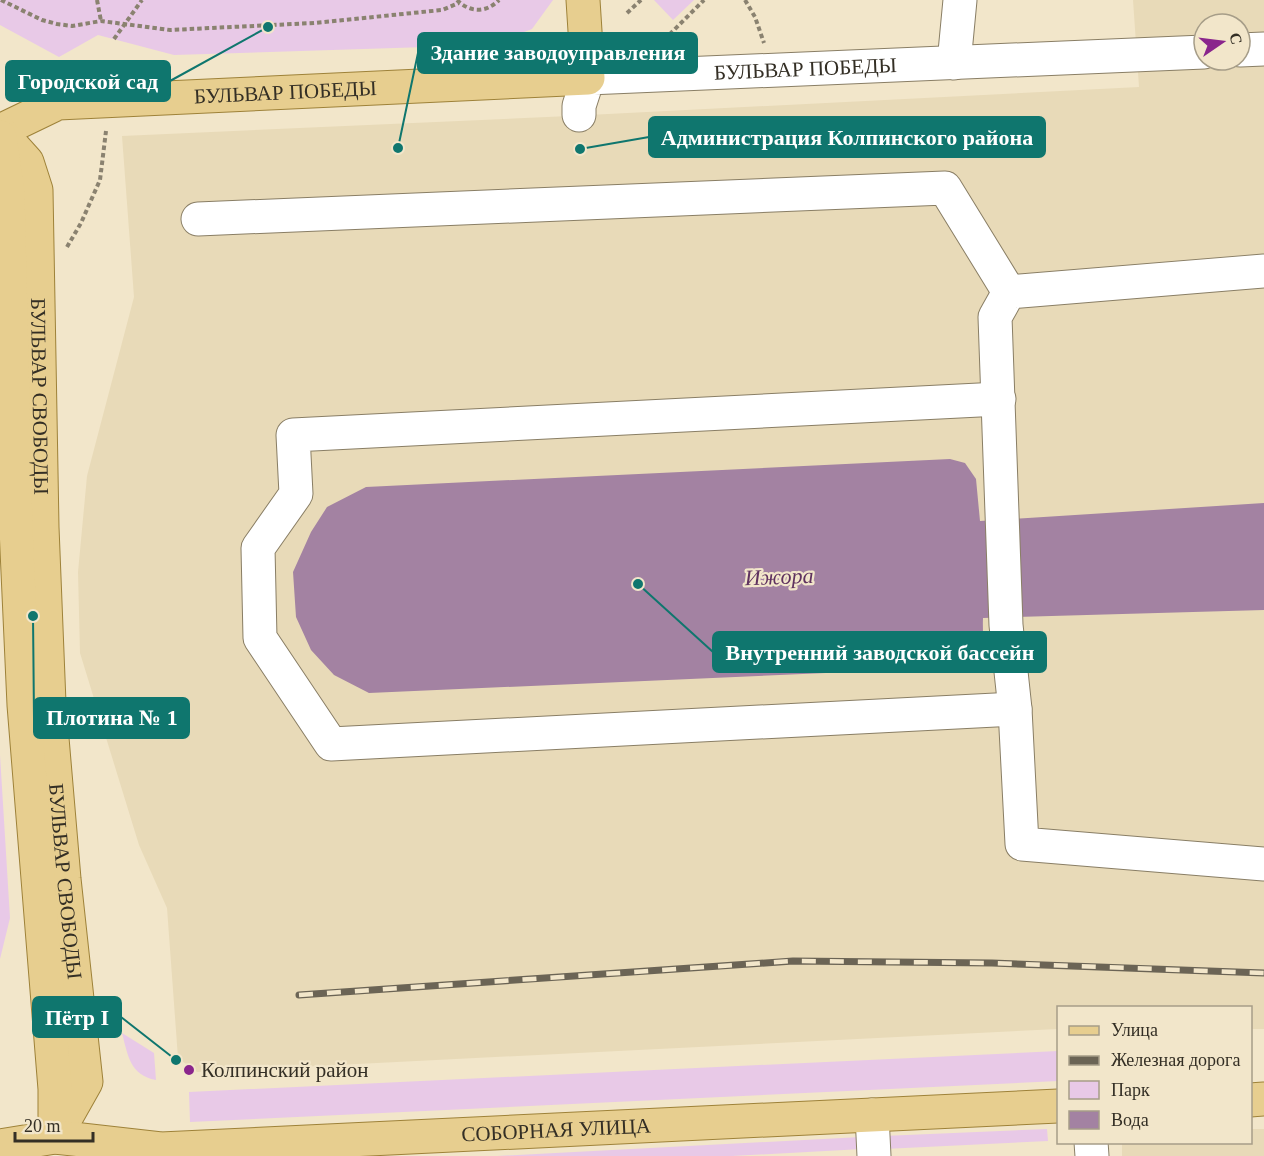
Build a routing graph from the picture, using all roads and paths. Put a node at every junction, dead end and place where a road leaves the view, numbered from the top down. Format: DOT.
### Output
graph roads {
  1 [pos="1,0"];
  2 [pos="98,0"];
  3 [pos="142,0"];
  4 [pos="499,0"];
  5 [pos="583,0"];
  6 [pos="641,0"];
  7 [pos="704,0"];
  8 [pos="745,0"];
  9 [pos="960,0"];
  10 [pos="458,1"];
  11 [pos="627,14"];
  12 [pos="101,21"];
  13 [pos="125,23"];
  14 [pos="114,39"];
  15 [pos="764,44"];
  16 [pos="659,45"];
  17 [pos="1192,53"];
  18 [pos="954,63"];
  19 [pos="588,78"];
  20 [pos="579,115"];
  21 [pos="106,130"];
  22 [pos="0,132"];
  23 [pos="0,137"];
  24 [pos="198,219"];
  25 [pos="64,252"];
  26 [pos="1264,271"];
  27 [pos="1009,292"];
  28 [pos="999,399"];
  29 [pos="1015,709"];
  30 [pos="1264,864"];
  31 [pos="1057,1106"];
  32 [pos="872,1115"];
  33 [pos="0,1146"];
  34 [pos="51,1146"];
  35 [pos="874,1156"];
  1 -- 12 [label="path"];
  2 -- 12 [label="path"];
  3 -- 13 [label="path"];
  4 -- 10 [label="path"];
  5 -- 19 [label="main road"];
  6 -- 11 [label="path"];
  7 -- 16 [label="path"];
  8 -- 15 [label="path"];
  9 -- 18 [label="street"];
  10 -- 13 [label="path"];
  12 -- 13 [label="path"];
  13 -- 14 [label="path"];
  17 -- 18 [label="street, БУЛЬВАР ПОБЕДЫ"];
  18 -- 19 [label="street, БУЛЬВАР ПОБЕДЫ"];
  19 -- 20 [label="street"];
  19 -- 22 [label="main road, БУЛЬВАР ПОБЕДЫ"];
  21 -- 25 [label="path"];
  22 -- 34 [label="main road, БУЛЬВАР СВОБОДЫ"];
  23 -- 34 [label="main road, БУЛЬВАР СВОБОДЫ"];
  24 -- 27 [label="street"];
  26 -- 27 [label="street"];
  27 -- 28 [label="street"];
  28 -- 29 [label="street"];
  28 -- 29 [label="street"];
  29 -- 30 [label="street"];
  31 -- 32 [label="main road, СОБОРНАЯ УЛИЦА"];
  32 -- 34 [label="main road, СОБОРНАЯ УЛИЦА"];
  32 -- 35 [label="street"];
  33 -- 34 [label="main road, СОБОРНАЯ УЛИЦА"];
}
